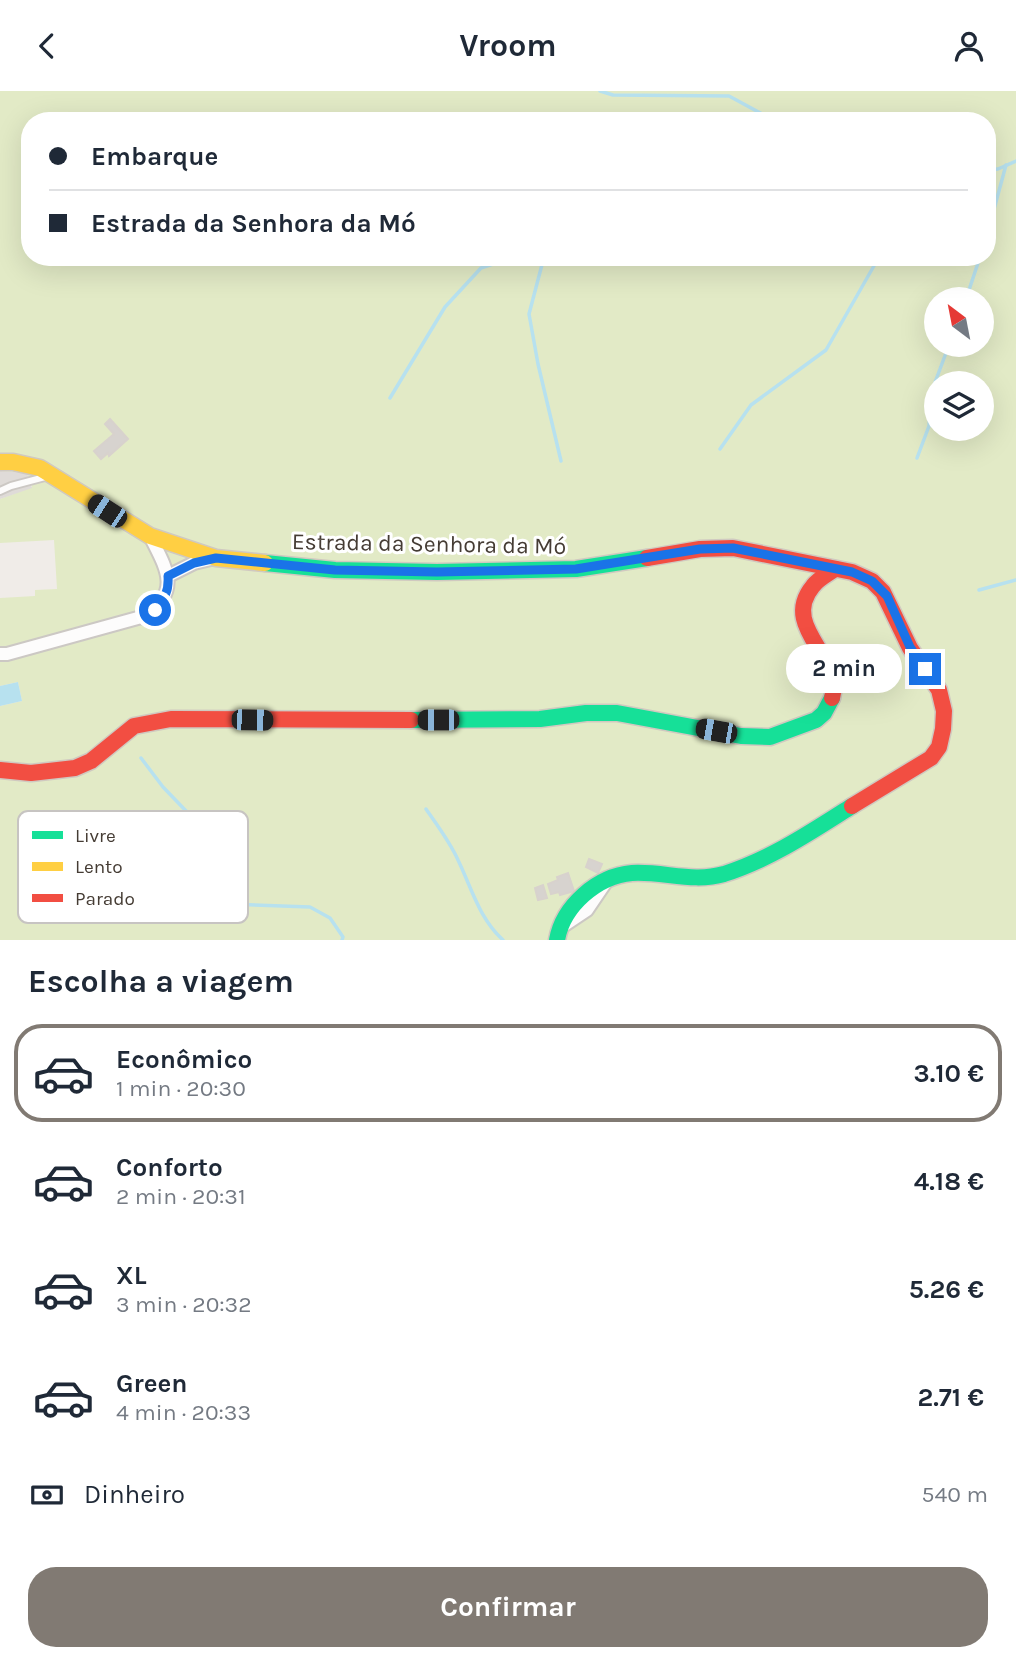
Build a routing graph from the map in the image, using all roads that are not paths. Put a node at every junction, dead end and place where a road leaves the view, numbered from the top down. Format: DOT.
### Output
graph roads {
  1 [pos="0,462"];
  2 [pos="52,477"];
  3 [pos="0,491"];
  4 [pos="150,536"];
  5 [pos="216,558"];
  6 [pos="835,569"];
  7 [pos="168,576"];
  8 [pos="0,653"];
  9 [pos="0,770"];
  10 [pos="558,934"];
  1 -- 2 [label="street, Estrada da Senhora da Mó"];
  2 -- 3 [label="lane"];
  2 -- 4 [label="street, Estrada da Senhora da Mó"];
  4 -- 5 [label="street, Estrada da Senhora da Mó"];
  4 -- 7 [label="street"];
  5 -- 6 [label="street, Estrada da Senhora da Mó"];
  5 -- 7 [label="street"];
  6 -- 9 [label="street"];
  6 -- 10 [label="street, Estrada da Senhora da Mó"];
  7 -- 8 [label="street"];
}
